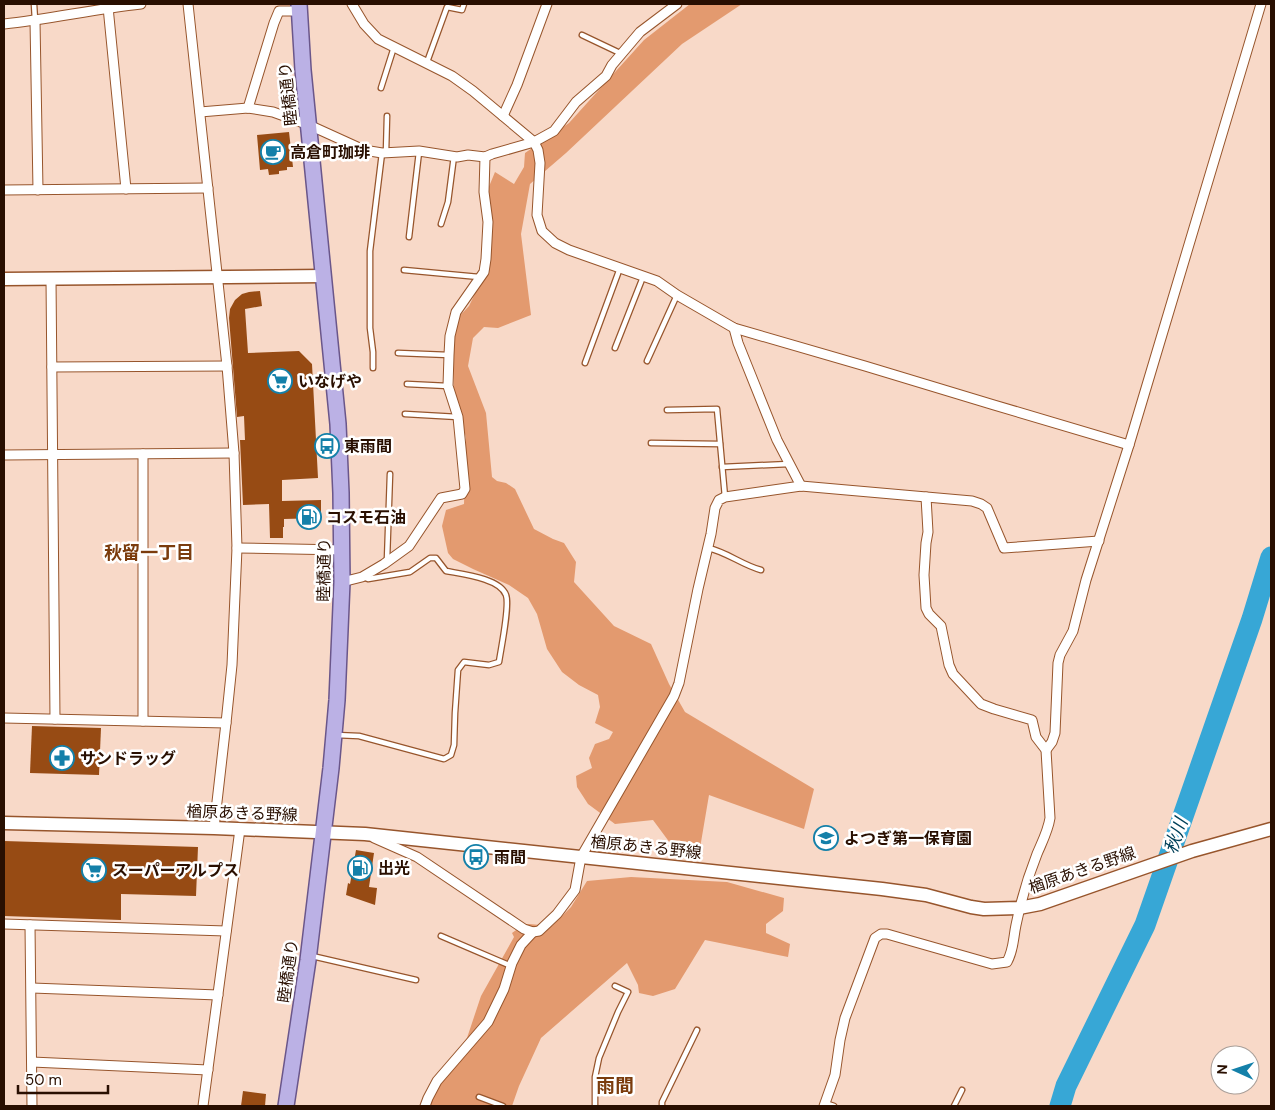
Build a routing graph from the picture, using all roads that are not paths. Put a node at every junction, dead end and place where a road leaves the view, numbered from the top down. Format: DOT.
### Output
graph roads {
  1 [pos="34,4"];
  2 [pos="141,4"];
  3 [pos="188,4"];
  4 [pos="352,4"];
  5 [pos="464,4"];
  6 [pos="547,4"];
  7 [pos="673,4"];
  8 [pos="1261,4"];
  9 [pos="108,7"];
  10 [pos="299,7"];
  11 [pos="35,21"];
  12 [pos="4,24"];
  13 [pos="582,35"];
  14 [pos="394,47"];
  15 [pos="622,54"];
  16 [pos="427,62"];
  17 [pos="381,88"];
  18 [pos="248,108"];
  19 [pos="200,112"];
  20 [pos="387,116"];
  21 [pos="503,116"];
  22 [pos="309,125"];
  23 [pos="534,142"];
  24 [pos="419,151"];
  25 [pos="384,152"];
  26 [pos="454,156"];
  27 [pos="485,157"];
  28 [pos="208,188"];
  29 [pos="126,189"];
  30 [pos="4,190"];
  31 [pos="38,190"];
  32 [pos="441,224"];
  33 [pos="409,237"];
  34 [pos="620,268"];
  35 [pos="404,270"];
  36 [pos="643,275"];
  37 [pos="324,276"];
  38 [pos="217,277"];
  39 [pos="51,278"];
  40 [pos="480,278"];
  41 [pos="4,279"];
  42 [pos="677,295"];
  43 [pos="734,328"];
  44 [pos="615,348"];
  45 [pos="398,353"];
  46 [pos="449,354"];
  47 [pos="647,361"];
  48 [pos="585,363"];
  49 [pos="226,366"];
  50 [pos="52,367"];
  51 [pos="373,368"];
  52 [pos="407,384"];
  53 [pos="448,386"];
  54 [pos="667,410"];
  55 [pos="405,414"];
  56 [pos="458,417"];
  57 [pos="651,443"];
  58 [pos="720,444"];
  59 [pos="1129,445"];
  60 [pos="234,453"];
  61 [pos="52,454"];
  62 [pos="143,454"];
  63 [pos="4,455"];
  64 [pos="789,464"];
  65 [pos="722,467"];
  66 [pos="390,474"];
  67 [pos="801,486"];
  68 [pos="725,496"];
  69 [pos="926,497"];
  70 [pos="1099,541"];
  71 [pos="236,548"];
  72 [pos="708,548"];
  73 [pos="342,550"];
  74 [pos="387,562"];
  75 [pos="761,570"];
  76 [pos="362,577"];
  77 [pos="342,582"];
  78 [pos="4,718"];
  79 [pos="55,719"];
  80 [pos="143,721"];
  81 [pos="226,723"];
  82 [pos="334,735"];
  83 [pos="1046,750"];
  84 [pos="4,823"];
  85 [pos="214,828"];
  86 [pos="240,829"];
  87 [pos="1271,829"];
  88 [pos="324,832"];
  89 [pos="365,834"];
  90 [pos="581,857"];
  91 [pos="1019,908"];
  92 [pos="4,924"];
  93 [pos="30,925"];
  94 [pos="226,931"];
  95 [pos="533,932"];
  96 [pos="441,936"];
  97 [pos="309,955"];
  98 [pos="511,966"];
  99 [pos="416,980"];
  100 [pos="615,986"];
  101 [pos="32,988"];
  102 [pos="218,995"];
  103 [pos="697,1030"];
  104 [pos="32,1062"];
  105 [pos="208,1070"];
  106 [pos="962,1090"];
  107 [pos="479,1097"];
  108 [pos="828,1105"];
  109 [pos="32,1106"];
  110 [pos="203,1106"];
  111 [pos="286,1106"];
  112 [pos="425,1106"];
  113 [pos="502,1106"];
  114 [pos="595,1106"];
  115 [pos="662,1106"];
  116 [pos="954,1106"];
  1 -- 11 [label="lane"];
  2 -- 9 [label="street"];
  3 -- 19 [label="street"];
  4 -- 14 [label="street"];
  5 -- 16 [label="lane"];
  6 -- 21 [label="street"];
  7 -- 15 [label="street"];
  8 -- 59 [label="street"];
  9 -- 11 [label="street"];
  9 -- 29 [label="street"];
  10 -- 18 [label="street"];
  10 -- 22 [label="main road, 睦橋通り"];
  11 -- 12 [label="street"];
  11 -- 31 [label="street"];
  13 -- 15 [label="lane"];
  14 -- 16 [label="street"];
  14 -- 17 [label="lane"];
  15 -- 23 [label="street"];
  16 -- 21 [label="street"];
  18 -- 19 [label="street"];
  18 -- 22 [label="street"];
  19 -- 28 [label="street"];
  20 -- 25 [label="lane"];
  21 -- 23 [label="street"];
  22 -- 25 [label="street"];
  22 -- 37 [label="main road, 睦橋通り"];
  23 -- 27 [label="street"];
  23 -- 34 [label="street"];
  24 -- 25 [label="street"];
  24 -- 26 [label="street"];
  24 -- 33 [label="lane"];
  25 -- 51 [label="lane"];
  26 -- 27 [label="street"];
  26 -- 32 [label="lane"];
  27 -- 40 [label="street"];
  28 -- 29 [label="street"];
  28 -- 38 [label="street"];
  29 -- 31 [label="street"];
  30 -- 31 [label="street"];
  34 -- 36 [label="street"];
  34 -- 48 [label="lane"];
  35 -- 40 [label="lane"];
  36 -- 42 [label="street"];
  36 -- 44 [label="lane"];
  37 -- 38 [label="main road"];
  37 -- 73 [label="main road, 睦橋通り"];
  38 -- 39 [label="main road"];
  38 -- 49 [label="street"];
  39 -- 41 [label="main road"];
  39 -- 50 [label="street"];
  40 -- 46 [label="street"];
  42 -- 43 [label="street"];
  42 -- 47 [label="lane"];
  43 -- 59 [label="street"];
  43 -- 64 [label="street"];
  45 -- 46 [label="lane"];
  46 -- 53 [label="street"];
  49 -- 50 [label="street"];
  49 -- 60 [label="street"];
  50 -- 61 [label="street"];
  52 -- 53 [label="lane"];
  53 -- 56 [label="street"];
  54 -- 58 [label="lane"];
  55 -- 56 [label="lane"];
  56 -- 74 [label="street"];
  57 -- 58 [label="lane"];
  58 -- 65 [label="lane"];
  59 -- 70 [label="street"];
  60 -- 62 [label="street"];
  60 -- 71 [label="street"];
  61 -- 62 [label="street"];
  61 -- 63 [label="street"];
  61 -- 79 [label="street"];
  62 -- 80 [label="street"];
  64 -- 65 [label="lane"];
  64 -- 67 [label="street"];
  65 -- 68 [label="lane"];
  66 -- 74 [label="lane"];
  67 -- 68 [label="street"];
  67 -- 69 [label="street"];
  68 -- 72 [label="street"];
  69 -- 70 [label="street"];
  69 -- 83 [label="street"];
  70 -- 83 [label="street"];
  71 -- 73 [label="street"];
  71 -- 81 [label="street"];
  72 -- 75 [label="lane"];
  72 -- 90 [label="street"];
  73 -- 77 [label="main road, 睦橋通り"];
  74 -- 76 [label="street"];
  76 -- 77 [label="street"];
  76 -- 82 [label="lane"];
  77 -- 82 [label="main road, 睦橋通り"];
  78 -- 79 [label="street"];
  79 -- 80 [label="street"];
  80 -- 81 [label="street"];
  81 -- 85 [label="street"];
  82 -- 88 [label="main road, 睦橋通り"];
  83 -- 91 [label="street"];
  84 -- 85 [label="main road, 楢原あきる野線"];
  85 -- 86 [label="main road, 楢原あきる野線"];
  86 -- 88 [label="main road, 楢原あきる野線"];
  86 -- 94 [label="street"];
  87 -- 91 [label="main road, 楢原あきる野線"];
  88 -- 89 [label="main road, 楢原あきる野線"];
  88 -- 97 [label="main road, 睦橋通り"];
  89 -- 90 [label="main road, 楢原あきる野線"];
  89 -- 95 [label="street"];
  90 -- 91 [label="main road, 楢原あきる野線"];
  90 -- 95 [label="street"];
  91 -- 108 [label="street"];
  92 -- 93 [label="street"];
  93 -- 94 [label="street"];
  93 -- 101 [label="street"];
  94 -- 102 [label="street"];
  95 -- 98 [label="street"];
  96 -- 98 [label="lane"];
  97 -- 99 [label="lane"];
  97 -- 111 [label="main road, 睦橋通り"];
  98 -- 112 [label="street"];
  100 -- 114 [label="lane"];
  101 -- 102 [label="street"];
  101 -- 104 [label="street"];
  102 -- 105 [label="street"];
  103 -- 115 [label="lane"];
  104 -- 105 [label="street"];
  104 -- 109 [label="street"];
  105 -- 110 [label="street"];
  106 -- 116 [label="lane"];
  107 -- 113 [label="lane"];
}
